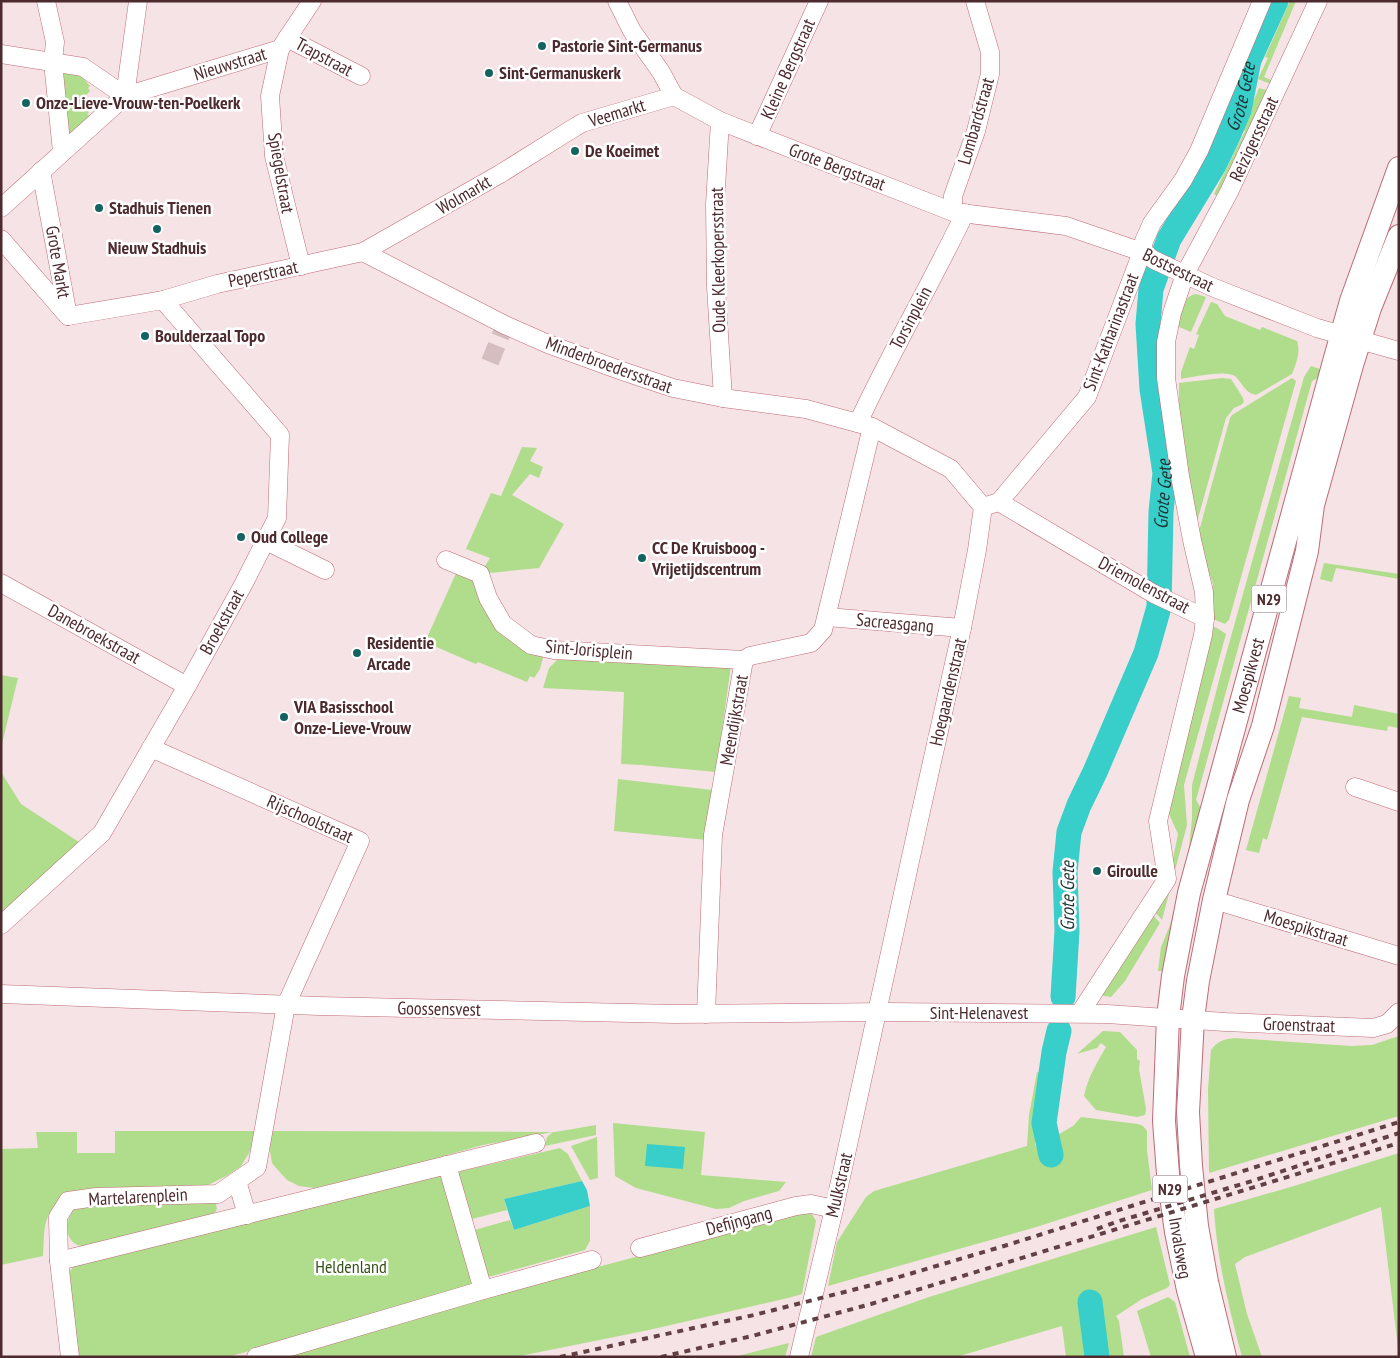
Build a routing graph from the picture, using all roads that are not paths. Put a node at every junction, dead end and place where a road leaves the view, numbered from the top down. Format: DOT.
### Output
graph roads {
  1 [pos="46,1"];
  2 [pos="138,1"];
  3 [pos="312,1"];
  4 [pos="617,1"];
  5 [pos="819,1"];
  6 [pos="975,1"];
  7 [pos="1262,1"];
  8 [pos="1318,1"];
  9 [pos="284,44"];
  10 [pos="1,54"];
  11 [pos="53,62"];
  12 [pos="361,76"];
  13 [pos="125,96"];
  14 [pos="674,96"];
  15 [pos="720,121"];
  16 [pos="562,134"];
  17 [pos="757,136"];
  18 [pos="62,152"];
  19 [pos="1399,168"];
  20 [pos="41,171"];
  21 [pos="1,208"];
  22 [pos="959,212"];
  23 [pos="1399,236"];
  24 [pos="1,239"];
  25 [pos="363,252"];
  26 [pos="1154,259"];
  27 [pos="301,266"];
  28 [pos="1185,274"];
  29 [pos="159,301"];
  30 [pos="68,316"];
  31 [pos="1351,338"];
  32 [pos="1399,351"];
  33 [pos="723,398"];
  34 [pos="865,425"];
  35 [pos="991,505"];
  36 [pos="266,541"];
  37 [pos="446,560"];
  38 [pos="325,570"];
  39 [pos="1,583"];
  40 [pos="827,617"];
  41 [pos="1205,618"];
  42 [pos="962,628"];
  43 [pos="744,660"];
  44 [pos="187,686"];
  45 [pos="151,748"];
  46 [pos="1354,787"];
  47 [pos="1399,802"];
  48 [pos="1214,900"];
  49 [pos="1,925"];
  50 [pos="1399,956"];
  51 [pos="1,994"];
  52 [pos="286,1005"];
  53 [pos="877,1012"];
  54 [pos="1399,1012"];
  55 [pos="1080,1013"];
  56 [pos="706,1014"];
  57 [pos="1168,1017"];
  58 [pos="1193,1019"];
  59 [pos="536,1144"];
  60 [pos="447,1165"];
  61 [pos="237,1181"];
  62 [pos="834,1209"];
  63 [pos="246,1215"];
  64 [pos="643,1248"];
  65 [pos="592,1260"];
  66 [pos="59,1261"];
  67 [pos="483,1290"];
  68 [pos="70,1357"];
  69 [pos="256,1357"];
  70 [pos="799,1357"];
  71 [pos="1207,1357"];
  72 [pos="1225,1357"];
  1 -- 11 [label="street"];
  2 -- 13 [label="street"];
  3 -- 9 [label="street, Nieuwstraat"];
  4 -- 14 [label="street"];
  5 -- 17 [label="street, Kleine Bergstraat"];
  6 -- 22 [label="street, Lombardstraat"];
  7 -- 26 [label="street, Sint-Katharinastraat"];
  8 -- 28 [label="street, Reizigersstraat"];
  9 -- 12 [label="street, Trapstraat"];
  9 -- 13 [label="street, Nieuwstraat"];
  9 -- 27 [label="street, Spiegelstraat"];
  10 -- 11 [label="street"];
  11 -- 13 [label="street"];
  11 -- 18 [label="street"];
  13 -- 18 [label="street"];
  14 -- 15 [label="street"];
  14 -- 16 [label="street, Veemarkt"];
  15 -- 17 [label="street, Grote Bergstraat"];
  15 -- 33 [label="street, Oude Kleerkopersstraat"];
  16 -- 25 [label="street, Wolmarkt"];
  17 -- 22 [label="street, Grote Bergstraat"];
  18 -- 20 [label="street"];
  19 -- 31 [label="main road, N29"];
  20 -- 21 [label="street"];
  20 -- 30 [label="street, Grote Markt"];
  22 -- 26 [label="street, Bostsestraat"];
  22 -- 34 [label="street, Torsinplein"];
  23 -- 31 [label="main road, N29"];
  24 -- 30 [label="street"];
  25 -- 27 [label="street, Peperstraat"];
  25 -- 33 [label="street, Minderbroedersstraat"];
  26 -- 28 [label="street, Bostsestraat"];
  26 -- 35 [label="street, Sint-Katharinastraat"];
  27 -- 29 [label="street, Peperstraat"];
  28 -- 31 [label="street, Bostsestraat"];
  28 -- 41 [label="street, Reizigersstraat"];
  29 -- 30 [label="street, Grote Markt"];
  29 -- 36 [label="street, Broekstraat"];
  31 -- 32 [label="street, Bostsestraat"];
  31 -- 48 [label="main road, Moespikvest / N29"];
  31 -- 57 [label="main road, Moespikvest / N29"];
  33 -- 34 [label="street, Minderbroedersstraat"];
  34 -- 35 [label="street"];
  34 -- 40 [label="street, Meendijkstraat"];
  35 -- 41 [label="street, Driemolenstraat"];
  35 -- 42 [label="street, Hoegaardenstraat"];
  36 -- 38 [label="street"];
  36 -- 44 [label="street, Broekstraat"];
  37 -- 43 [label="street, Sint-Jorisplein"];
  39 -- 44 [label="street, Danebroekstraat"];
  40 -- 42 [label="street, Sacreasgang"];
  40 -- 43 [label="street, Meendijkstraat"];
  41 -- 55 [label="street, Driemolenstraat"];
  42 -- 53 [label="street, Hoegaardenstraat"];
  43 -- 56 [label="street, Meendijkstraat"];
  44 -- 45 [label="street, Broekstraat"];
  45 -- 49 [label="street, Broekstraat"];
  45 -- 52 [label="street, Rijschoolstraat"];
  46 -- 47 [label="street"];
  48 -- 50 [label="street, Moespikstraat"];
  48 -- 58 [label="main road, Moespikvest / N29"];
  51 -- 52 [label="street, Goossensvest"];
  52 -- 56 [label="street, Goossensvest"];
  52 -- 61 [label="street, Martelarenplein"];
  53 -- 55 [label="street, Sint-Helenavest"];
  53 -- 56 [label="street, Goossensvest"];
  53 -- 62 [label="street, Mulkstraat"];
  54 -- 58 [label="street, Groenstraat"];
  55 -- 57 [label="street, Sint-Helenavest"];
  57 -- 58 [label="street, Sint-Helenavest"];
  57 -- 71 [label="main road, Invalsweg / N29"];
  58 -- 72 [label="main road, Invalsweg / N29"];
  59 -- 60 [label="street, Martelarenplein"];
  60 -- 63 [label="street, Martelarenplein"];
  60 -- 67 [label="street"];
  61 -- 63 [label="street"];
  61 -- 66 [label="street, Martelarenplein"];
  62 -- 64 [label="street, Defijngang"];
  62 -- 70 [label="street, Mulkstraat"];
  63 -- 66 [label="street, Martelarenplein"];
  65 -- 67 [label="street"];
  66 -- 68 [label="street, Martelarenplein"];
  67 -- 69 [label="street"];
}
